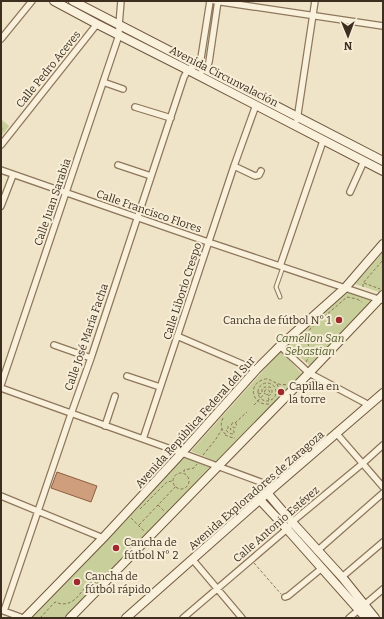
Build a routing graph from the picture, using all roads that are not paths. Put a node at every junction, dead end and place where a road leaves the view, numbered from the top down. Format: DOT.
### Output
graph roads {
  1 [pos="32,1"];
  2 [pos="54,1"];
  3 [pos="73,1"];
  4 [pos="121,1"];
  5 [pos="210,1"];
  6 [pos="217,1"];
  7 [pos="315,1"];
  8 [pos="313,15"];
  9 [pos="97,24"];
  10 [pos="118,25"];
  11 [pos="383,26"];
  12 [pos="119,35"];
  13 [pos="1,39"];
  14 [pos="197,65"];
  15 [pos="205,69"];
  16 [pos="188,70"];
  17 [pos="197,74"];
  18 [pos="103,82"];
  19 [pos="123,89"];
  20 [pos="256,105"];
  21 [pos="135,107"];
  22 [pos="297,117"];
  23 [pos="170,118"];
  24 [pos="296,126"];
  25 [pos="324,141"];
  26 [pos="1,145"];
  27 [pos="342,145"];
  28 [pos="364,161"];
  29 [pos="383,161"];
  30 [pos="118,165"];
  31 [pos="234,166"];
  32 [pos="1,170"];
  33 [pos="261,171"];
  34 [pos="383,171"];
  35 [pos="13,175"];
  36 [pos="151,176"];
  37 [pos="350,192"];
  38 [pos="66,193"];
  39 [pos="1,206"];
  40 [pos="137,218"];
  41 [pos="208,242"];
  42 [pos="383,244"];
  43 [pos="281,266"];
  44 [pos="344,288"];
  45 [pos="280,297"];
  46 [pos="382,298"];
  47 [pos="177,336"];
  48 [pos="54,345"];
  49 [pos="280,346"];
  50 [pos="90,358"];
  51 [pos="256,370"];
  52 [pos="309,373"];
  53 [pos="127,376"];
  54 [pos="1,385"];
  55 [pos="160,387"];
  56 [pos="1,388"];
  57 [pos="383,393"];
  58 [pos="114,396"];
  59 [pos="369,405"];
  60 [pos="71,414"];
  61 [pos="105,426"];
  62 [pos="337,434"];
  63 [pos="143,439"];
  64 [pos="383,445"];
  65 [pos="182,453"];
  66 [pos="362,464"];
  67 [pos="218,467"];
  68 [pos="274,487"];
  69 [pos="383,487"];
  70 [pos="383,493"];
  71 [pos="268,494"];
  72 [pos="1,496"];
  73 [pos="260,500"];
  74 [pos="38,511"];
  75 [pos="289,525"];
  76 [pos="103,538"];
  77 [pos="383,542"];
  78 [pos="317,551"];
  79 [pos="192,560"];
  80 [pos="322,568"];
  81 [pos="342,578"];
  82 [pos="217,589"];
  83 [pos="383,589"];
  84 [pos="285,597"];
  85 [pos="362,607"];
  86 [pos="2,610"];
  87 [pos="241,617"];
  88 [pos="24,618"];
  89 [pos="70,618"];
  90 [pos="126,618"];
  91 [pos="183,618"];
  92 [pos="349,618"];
  93 [pos="366,618"];
  94 [pos="375,618"];
  1 -- 13 [label="street"];
  2 -- 9 [label="street, Avenida Circunvalación"];
  3 -- 10 [label="street, Avenida Circunvalación"];
  4 -- 10 [label="street, Calle Juan Sarabia"];
  5 -- 14 [label="street"];
  6 -- 8 [label="street"];
  6 -- 15 [label="street"];
  7 -- 8 [label="street"];
  8 -- 11 [label="street"];
  8 -- 22 [label="street"];
  9 -- 12 [label="street, Avenida Circunvalación"];
  9 -- 26 [label="street, Calle Pedro Aceves"];
  10 -- 12 [label="street, Calle Juan Sarabia"];
  10 -- 14 [label="street, Avenida Circunvalación"];
  12 -- 16 [label="street, Avenida Circunvalación"];
  12 -- 18 [label="street, Calle Juan Sarabia"];
  14 -- 15 [label="street, Avenida Circunvalación"];
  14 -- 16 [label="street"];
  15 -- 17 [label="street"];
  15 -- 22 [label="street, Avenida Circunvalación"];
  16 -- 17 [label="street, Avenida Circunvalación"];
  16 -- 23 [label="street, Calle José María Facha"];
  17 -- 20 [label="street, Avenida Circunvalación"];
  18 -- 19 [label="street"];
  18 -- 38 [label="street, Calle Juan Sarabia"];
  20 -- 24 [label="street, Avenida Circunvalación"];
  20 -- 31 [label="street, Calle Liborio Crespo"];
  21 -- 23 [label="street"];
  22 -- 24 [label="street"];
  22 -- 27 [label="street, Avenida Circunvalación"];
  23 -- 36 [label="street, Calle José María Facha"];
  24 -- 25 [label="street, Avenida Circunvalación"];
  25 -- 27 [label="street, Avenida Circunvalación"];
  25 -- 43 [label="street"];
  27 -- 28 [label="street, Avenida Circunvalación"];
  27 -- 29 [label="street, Avenida Circunvalación"];
  28 -- 34 [label="street, Avenida Circunvalación"];
  28 -- 37 [label="street"];
  30 -- 36 [label="street"];
  31 -- 33 [label="street"];
  31 -- 41 [label="street, Calle Liborio Crespo"];
  32 -- 35 [label="street, Calle Francisco Flores"];
  35 -- 38 [label="street, Calle Francisco Flores"];
  35 -- 39 [label="street"];
  36 -- 40 [label="street, Calle José María Facha"];
  38 -- 40 [label="street, Calle Francisco Flores"];
  38 -- 54 [label="street, Calle Juan Sarabia"];
  40 -- 41 [label="street, Calle Francisco Flores"];
  40 -- 50 [label="street, Calle José María Facha"];
  41 -- 43 [label="street, Calle Francisco Flores"];
  41 -- 47 [label="street, Calle Liborio Crespo"];
  42 -- 44 [label="street, Avenida República Federal del Sur"];
  43 -- 44 [label="street, Calle Francisco Flores"];
  43 -- 45 [label="lane"];
  44 -- 46 [label="street, Calle Francisco Flores"];
  44 -- 49 [label="street, Avenida República Federal del Sur"];
  46 -- 52 [label="street"];
  47 -- 51 [label="street"];
  47 -- 55 [label="street, Calle Liborio Crespo"];
  48 -- 50 [label="street"];
  49 -- 51 [label="street, Avenida República Federal del Sur"];
  49 -- 52 [label="street"];
  50 -- 60 [label="street, Calle José María Facha"];
  51 -- 65 [label="street, Avenida República Federal del Sur"];
  52 -- 59 [label="street"];
  52 -- 67 [label="street"];
  53 -- 55 [label="street"];
  55 -- 63 [label="street, Calle Liborio Crespo"];
  56 -- 60 [label="street"];
  57 -- 59 [label="street, Avenida Exploradores de Zaragoza"];
  58 -- 61 [label="street"];
  59 -- 62 [label="street, Avenida Exploradores de Zaragoza"];
  60 -- 61 [label="street"];
  60 -- 74 [label="street, Calle José María Facha"];
  61 -- 63 [label="street"];
  62 -- 66 [label="street"];
  62 -- 68 [label="street, Avenida Exploradores de Zaragoza"];
  63 -- 65 [label="street"];
  64 -- 66 [label="street, Calle Antonio Estévez"];
  65 -- 67 [label="street"];
  65 -- 76 [label="street, Avenida República Federal del Sur"];
  66 -- 69 [label="street"];
  66 -- 75 [label="street, Calle Antonio Estévez"];
  67 -- 68 [label="street"];
  67 -- 89 [label="street"];
  68 -- 71 [label="street, Avenida Exploradores de Zaragoza"];
  70 -- 78 [label="street"];
  71 -- 73 [label="street, Avenida Exploradores de Zaragoza"];
  71 -- 75 [label="street"];
  72 -- 74 [label="street"];
  73 -- 75 [label="street"];
  73 -- 79 [label="street, Avenida Exploradores de Zaragoza"];
  74 -- 76 [label="street"];
  74 -- 86 [label="street, Calle José María Facha"];
  75 -- 78 [label="street"];
  75 -- 80 [label="street"];
  75 -- 82 [label="street, Calle Antonio Estévez"];
  76 -- 88 [label="street, Avenida República Federal del Sur"];
  77 -- 81 [label="street"];
  78 -- 81 [label="street"];
  79 -- 82 [label="street"];
  79 -- 90 [label="street, Avenida Exploradores de Zaragoza"];
  80 -- 84 [label="street"];
  80 -- 85 [label="street"];
  81 -- 85 [label="street"];
  82 -- 87 [label="street"];
  82 -- 91 [label="street, Calle Antonio Estévez"];
  83 -- 85 [label="street"];
  85 -- 92 [label="street"];
  85 -- 93 [label="street"];
  85 -- 94 [label="street"];
  86 -- 88 [label="street"];
}
